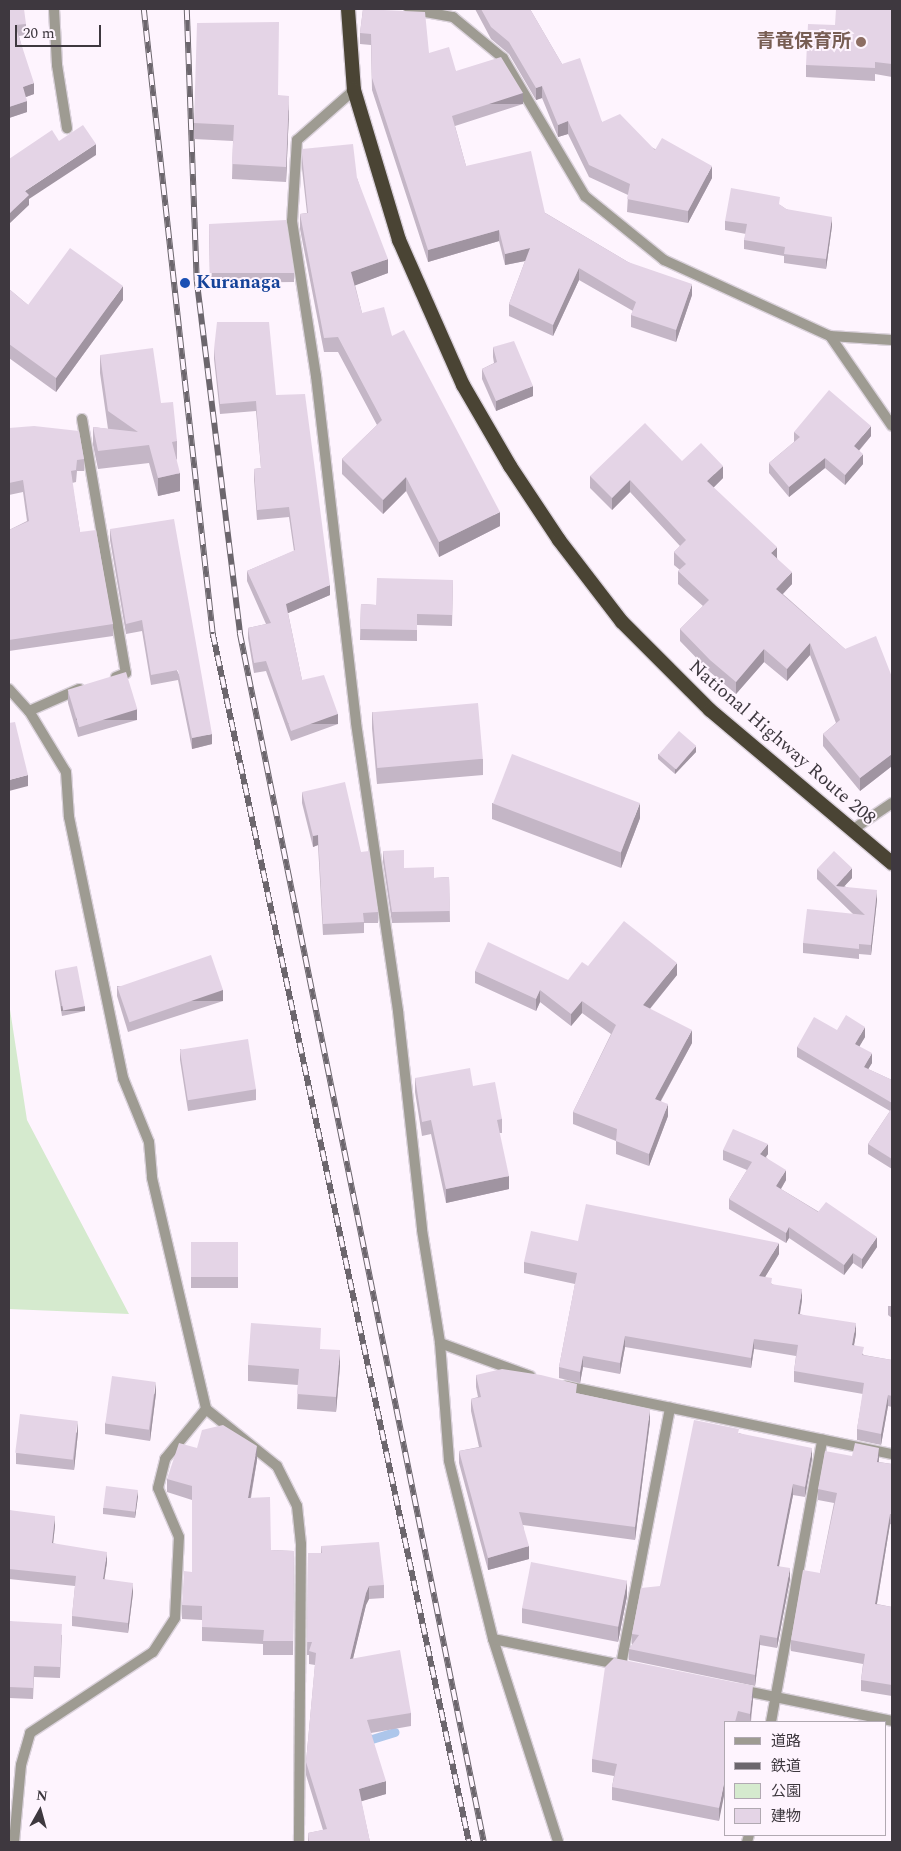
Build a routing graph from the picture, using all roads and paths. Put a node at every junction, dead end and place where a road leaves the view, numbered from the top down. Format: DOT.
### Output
graph roads {
  1 [pos="54,9"];
  2 [pos="348,9"];
  3 [pos="409,9"];
  4 [pos="354,90"];
  5 [pos="67,128"];
  6 [pos="830,336"];
  7 [pos="892,340"];
  8 [pos="82,419"];
  9 [pos="892,426"];
  10 [pos="107,680"];
  11 [pos="88,686"];
  12 [pos="9,689"];
  13 [pos="29,711"];
  14 [pos="892,803"];
  15 [pos="852,830"];
  16 [pos="892,863"];
  17 [pos="440,1343"];
  18 [pos="670,1408"];
  19 [pos="206,1409"];
  20 [pos="822,1440"];
  21 [pos="892,1454"];
  22 [pos="493,1639"];
  23 [pos="727,1687"];
  24 [pos="776,1697"];
  25 [pos="771,1721"];
  26 [pos="892,1721"];
  27 [pos="14,1842"];
  28 [pos="298,1842"];
  29 [pos="558,1842"];
  1 -- 5 [label="street"];
  2 -- 4 [label="highway, National Highway Route 208"];
  3 -- 6 [label="street"];
  4 -- 15 [label="highway, National Highway Route 208"];
  4 -- 17 [label="street"];
  6 -- 7 [label="street"];
  6 -- 9 [label="street"];
  8 -- 10 [label="street"];
  11 -- 13 [label="street"];
  12 -- 13 [label="street"];
  13 -- 19 [label="street"];
  14 -- 15 [label="street"];
  15 -- 16 [label="highway, National Highway Route 208"];
  17 -- 18 [label="street"];
  17 -- 22 [label="street"];
  18 -- 20 [label="street"];
  18 -- 22 [label="street"];
  19 -- 27 [label="street"];
  19 -- 28 [label="street"];
  20 -- 21 [label="street"];
  20 -- 24 [label="street"];
  22 -- 29 [label="street"];
  23 -- 24 [label="street"];
  24 -- 25 [label="street"];
  24 -- 26 [label="street"];
}
